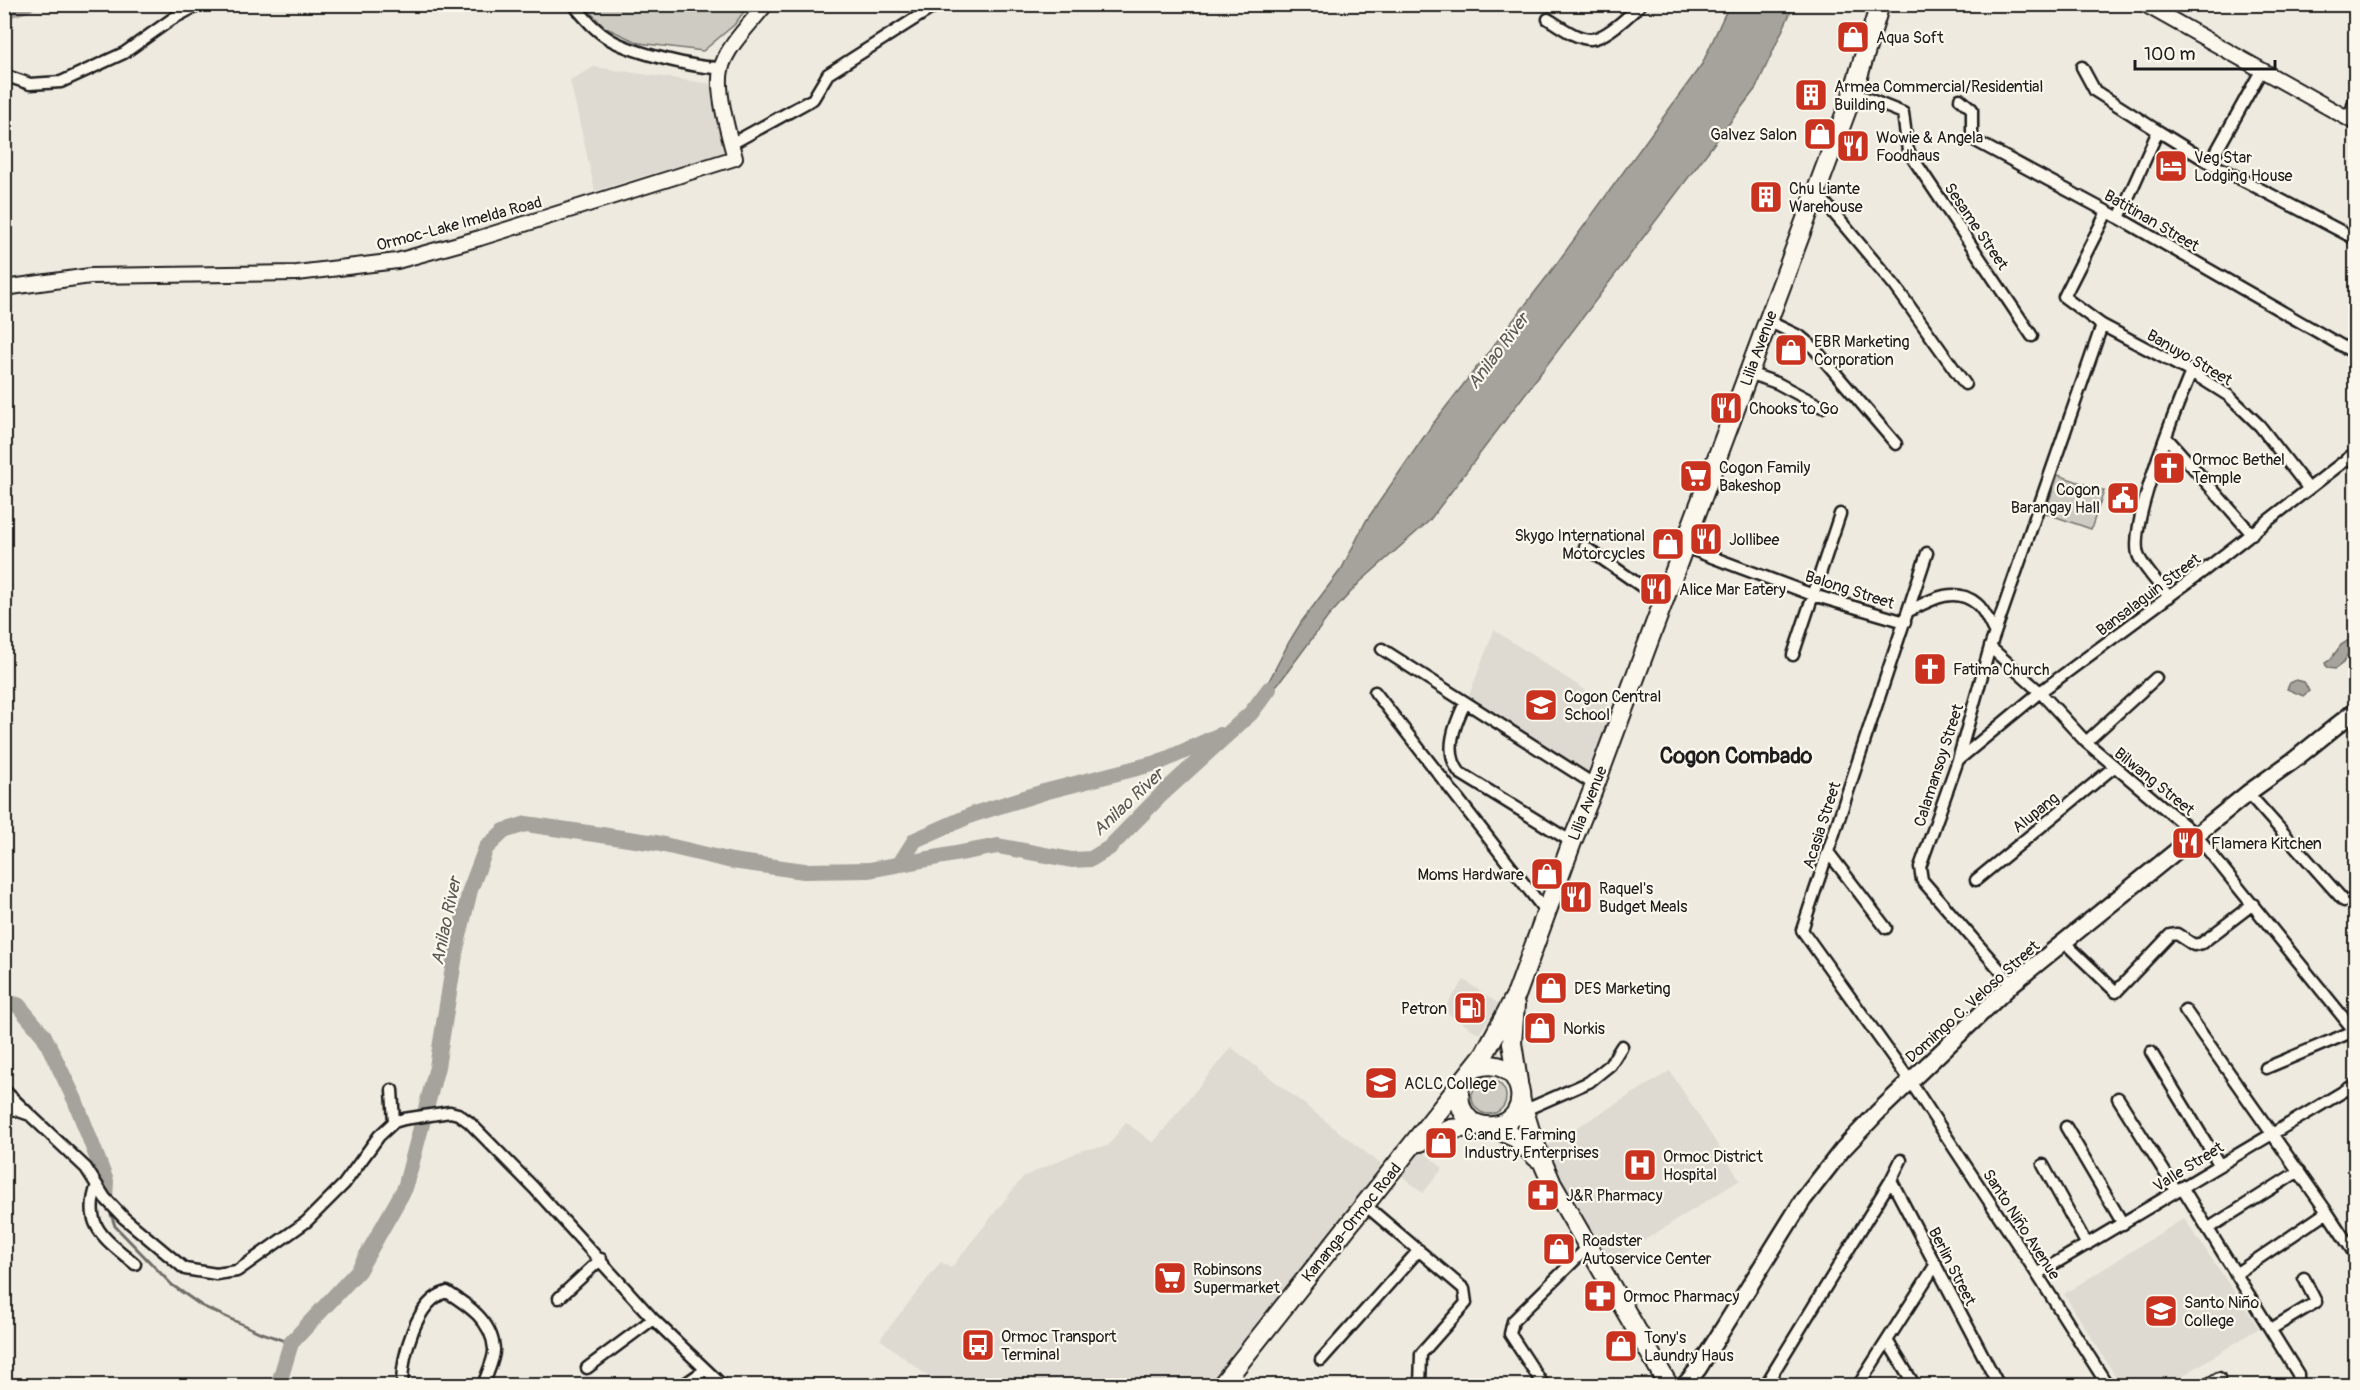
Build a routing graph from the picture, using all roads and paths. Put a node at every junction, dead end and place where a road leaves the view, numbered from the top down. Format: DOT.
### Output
graph roads {
  1 [pos="200,4"];
  2 [pos="573,4"];
  3 [pos="766,4"];
  4 [pos="938,4"];
  5 [pos="1641,4"];
  6 [pos="1880,4"];
  7 [pos="2144,4"];
  8 [pos="1548,20"];
  9 [pos="2082,66"];
  10 [pos="721,69"];
  11 [pos="2261,71"];
  12 [pos="4,75"];
  13 [pos="1852,93"];
  14 [pos="2355,95"];
  15 [pos="1960,99"];
  16 [pos="2352,121"];
  17 [pos="2158,131"];
  18 [pos="731,144"];
  19 [pos="2210,163"];
  20 [pos="1816,192"];
  21 [pos="2107,212"];
  22 [pos="2119,218"];
  23 [pos="2355,239"];
  24 [pos="4,288"];
  25 [pos="1768,321"];
  26 [pos="2102,325"];
  27 [pos="2032,336"];
  28 [pos="2355,354"];
  29 [pos="2191,372"];
  30 [pos="1749,373"];
  31 [pos="1965,384"];
  32 [pos="1822,407"];
  33 [pos="2166,437"];
  34 [pos="1896,444"];
  35 [pos="2355,452"];
  36 [pos="2308,488"];
  37 [pos="1840,514"];
  38 [pos="2252,534"];
  39 [pos="1585,547"];
  40 [pos="1684,547"];
  41 [pos="1927,553"];
  42 [pos="1813,595"];
  43 [pos="2169,597"];
  44 [pos="1664,602"];
  45 [pos="1909,611"];
  46 [pos="1905,622"];
  47 [pos="1995,633"];
  48 [pos="1990,647"];
  49 [pos="1382,649"];
  50 [pos="1793,655"];
  51 [pos="2156,678"];
  52 [pos="1376,692"];
  53 [pos="2040,693"];
  54 [pos="1466,703"];
  55 [pos="2355,710"];
  56 [pos="2086,742"];
  57 [pos="1958,760"];
  58 [pos="2114,768"];
  59 [pos="1595,785"];
  60 [pos="2248,793"];
  61 [pos="2196,835"];
  62 [pos="1572,842"];
  63 [pos="1828,852"];
  64 [pos="1976,880"];
  65 [pos="2344,901"];
  66 [pos="2253,904"];
  67 [pos="1546,912"];
  68 [pos="1886,928"];
  69 [pos="2064,942"];
  70 [pos="2012,984"];
  71 [pos="1517,993"];
  72 [pos="2185,1010"];
  73 [pos="2355,1032"];
  74 [pos="1622,1046"];
  75 [pos="2151,1052"];
  76 [pos="1475,1068"];
  77 [pos="2266,1068"];
  78 [pos="1910,1081"];
  79 [pos="2355,1084"];
  80 [pos="1460,1087"];
  81 [pos="4,1090"];
  82 [pos="392,1090"];
  83 [pos="1521,1098"];
  84 [pos="2118,1098"];
  85 [pos="4,1106"];
  86 [pos="30,1115"];
  87 [pos="394,1122"];
  88 [pos="1488,1126"];
  89 [pos="2066,1127"];
  90 [pos="2272,1133"];
  91 [pos="1413,1146"];
  92 [pos="1901,1160"];
  93 [pos="2219,1164"];
  94 [pos="2043,1166"];
  95 [pos="1544,1168"];
  96 [pos="2299,1172"];
  97 [pos="1891,1180"];
  98 [pos="97,1185"];
  99 [pos="2179,1188"];
  100 [pos="1364,1204"];
  101 [pos="2327,1212"];
  102 [pos="2123,1224"];
  103 [pos="2209,1228"];
  104 [pos="2087,1245"];
  105 [pos="1589,1246"];
  106 [pos="1419,1250"];
  107 [pos="2355,1256"];
  108 [pos="601,1259"];
  109 [pos="135,1264"];
  110 [pos="1936,1264"];
  111 [pos="2237,1273"];
  112 [pos="2037,1274"];
  113 [pos="2304,1278"];
  114 [pos="559,1298"];
  115 [pos="653,1319"];
  116 [pos="2271,1329"];
  117 [pos="1887,1342"];
  118 [pos="1321,1360"];
  119 [pos="587,1368"];
  120 [pos="705,1370"];
  121 [pos="2219,1378"];
  122 [pos="2297,1385"];
  123 [pos="402,1386"];
  124 [pos="483,1386"];
  125 [pos="682,1386"];
  126 [pos="723,1386"];
  127 [pos="1221,1386"];
  128 [pos="1420,1386"];
  129 [pos="1544,1386"];
  130 [pos="1669,1386"];
  131 [pos="1684,1386"];
  132 [pos="1765,1386"];
  133 [pos="1858,1386"];
  134 [pos="1915,1386"];
  135 [pos="1999,1386"];
  136 [pos="2108,1386"];
  137 [pos="2206,1386"];
  1 -- 12 [label="street"];
  2 -- 10 [label="street"];
  3 -- 10 [label="street"];
  4 -- 18 [label="street"];
  5 -- 8 [label="street"];
  6 -- 13 [label="highway, Lilia Avenue"];
  7 -- 11 [label="street"];
  9 -- 17 [label="street"];
  10 -- 18 [label="street"];
  11 -- 16 [label="street"];
  11 -- 19 [label="street"];
  13 -- 20 [label="highway, Lilia Avenue"];
  13 -- 27 [label="street, Sesame Street"];
  14 -- 16 [label="street"];
  15 -- 21 [label="street, Batitinan Street"];
  17 -- 19 [label="street"];
  17 -- 22 [label="street"];
  18 -- 24 [label="street, Ormoc-Lake Imelda Road"];
  19 -- 23 [label="street"];
  20 -- 25 [label="highway, Lilia Avenue"];
  20 -- 31 [label="street"];
  21 -- 22 [label="street, Batitinan Street"];
  21 -- 26 [label="street, Banuyo Street"];
  22 -- 28 [label="street, Batitinan Street"];
  25 -- 30 [label="highway, Lilia Avenue"];
  25 -- 34 [label="street"];
  26 -- 29 [label="street, Banuyo Street"];
  26 -- 47 [label="street, Calamansoy Street"];
  29 -- 33 [label="street"];
  29 -- 36 [label="street, Banuyo Street"];
  30 -- 32 [label="street"];
  30 -- 40 [label="highway, Lilia Avenue"];
  33 -- 38 [label="street"];
  33 -- 43 [label="street"];
  35 -- 36 [label="street, Bansalaguin Street"];
  36 -- 38 [label="street, Bansalaguin Street"];
  37 -- 42 [label="street"];
  38 -- 43 [label="street, Bansalaguin Street"];
  39 -- 44 [label="street"];
  40 -- 42 [label="street, Balong Street"];
  40 -- 44 [label="highway, Lilia Avenue"];
  41 -- 45 [label="street, Acasia Street"];
  42 -- 46 [label="street, Balong Street"];
  42 -- 50 [label="street"];
  43 -- 53 [label="street, Bansalaguin Street"];
  44 -- 59 [label="highway, Lilia Avenue"];
  45 -- 46 [label="street, Acasia Street"];
  45 -- 47 [label="street"];
  46 -- 63 [label="street, Acasia Street"];
  47 -- 48 [label="street, Calamansoy Street"];
  48 -- 53 [label="street, Bilwang Street"];
  48 -- 57 [label="street, Calamansoy Street"];
  49 -- 54 [label="street"];
  51 -- 56 [label="street"];
  52 -- 67 [label="street"];
  53 -- 56 [label="street, Bilwang Street"];
  53 -- 57 [label="street, Bansalaguin Street"];
  54 -- 59 [label="street"];
  54 -- 62 [label="street"];
  55 -- 60 [label="main road, Domingo C. Veloso Street"];
  56 -- 58 [label="street, Bilwang Street"];
  57 -- 70 [label="street, Calamansoy Street"];
  58 -- 61 [label="street, Bilwang Street"];
  58 -- 64 [label="street, Alupang"];
  59 -- 62 [label="highway, Lilia Avenue"];
  60 -- 61 [label="main road, Domingo C. Veloso Street"];
  60 -- 65 [label="street"];
  61 -- 66 [label="street, Bilwang Street"];
  61 -- 69 [label="main road, Domingo C. Veloso Street"];
  62 -- 67 [label="highway, Lilia Avenue"];
  63 -- 68 [label="street"];
  63 -- 78 [label="street, Acasia Street"];
  66 -- 69 [label="street"];
  66 -- 73 [label="street, Bilwang Street"];
  67 -- 71 [label="highway, Lilia Avenue"];
  69 -- 70 [label="main road, Domingo C. Veloso Street"];
  70 -- 78 [label="main road, Domingo C. Veloso Street"];
  71 -- 76 [label="highway"];
  71 -- 83 [label="highway"];
  72 -- 90 [label="street"];
  73 -- 77 [label="street"];
  74 -- 83 [label="street"];
  75 -- 93 [label="street"];
  76 -- 80 [label="highway"];
  76 -- 83 [label="highway"];
  78 -- 112 [label="street, Santo Niño Avenue"];
  78 -- 131 [label="main road, Domingo C. Veloso Street"];
  79 -- 90 [label="street, Valle Street"];
  80 -- 88 [label="highway"];
  80 -- 91 [label="highway, Kananga-Ormoc Road"];
  81 -- 86 [label="street"];
  82 -- 87 [label="street"];
  83 -- 88 [label="highway"];
  83 -- 95 [label="highway"];
  84 -- 99 [label="street"];
  85 -- 86 [label="street"];
  86 -- 98 [label="street"];
  87 -- 98 [label="street"];
  87 -- 108 [label="street"];
  88 -- 91 [label="highway"];
  88 -- 95 [label="highway"];
  89 -- 102 [label="street"];
  90 -- 93 [label="street, Valle Street"];
  90 -- 96 [label="street"];
  91 -- 100 [label="highway, Kananga-Ormoc Road"];
  92 -- 97 [label="street"];
  93 -- 99 [label="street, Valle Street"];
  94 -- 104 [label="street"];
  95 -- 105 [label="highway"];
  96 -- 101 [label="street"];
  96 -- 103 [label="street"];
  97 -- 110 [label="street, Berlin Street"];
  97 -- 132 [label="street"];
  98 -- 109 [label="street"];
  99 -- 102 [label="street, Valle Street"];
  99 -- 103 [label="street"];
  100 -- 106 [label="street"];
  100 -- 127 [label="highway, Kananga-Ormoc Road"];
  101 -- 107 [label="street"];
  101 -- 111 [label="street"];
  102 -- 104 [label="street, Valle Street"];
  103 -- 111 [label="street"];
  104 -- 112 [label="street, Valle Street"];
  105 -- 129 [label="street"];
  105 -- 130 [label="highway"];
  106 -- 118 [label="street"];
  106 -- 128 [label="street"];
  108 -- 114 [label="street"];
  108 -- 115 [label="street"];
  110 -- 117 [label="street"];
  110 -- 135 [label="street, Berlin Street"];
  111 -- 116 [label="street"];
  112 -- 136 [label="street, Santo Niño Avenue"];
  113 -- 116 [label="street"];
  115 -- 119 [label="street"];
  115 -- 120 [label="street"];
  116 -- 122 [label="street"];
  117 -- 133 [label="street"];
  117 -- 134 [label="street"];
  120 -- 125 [label="street"];
  120 -- 126 [label="street"];
  121 -- 137 [label="street"];
  123 -- 124 [label="street"];
}
